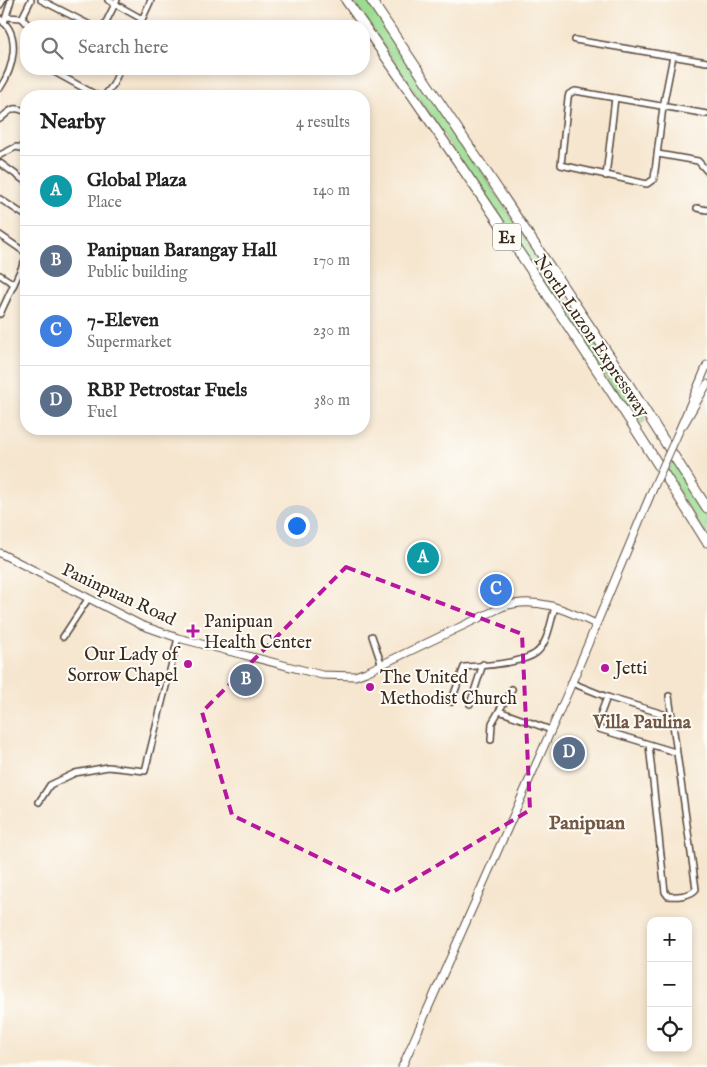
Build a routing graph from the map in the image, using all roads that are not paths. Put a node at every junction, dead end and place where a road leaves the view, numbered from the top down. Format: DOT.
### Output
graph roads {
  1 [pos="3,0"];
  2 [pos="11,0"];
  3 [pos="31,0"];
  4 [pos="41,0"];
  5 [pos="108,0"];
  6 [pos="151,0"];
  7 [pos="346,0"];
  8 [pos="371,0"];
  9 [pos="116,2"];
  10 [pos="0,5"];
  11 [pos="22,18"];
  12 [pos="142,19"];
  13 [pos="4,20"];
  14 [pos="80,20"];
  15 [pos="107,20"];
  16 [pos="360,20"];
  17 [pos="370,34"];
  18 [pos="575,40"];
  19 [pos="673,56"];
  20 [pos="707,62"];
  21 [pos="60,75"];
  22 [pos="117,75"];
  23 [pos="0,88"];
  24 [pos="87,90"];
  25 [pos="109,90"];
  26 [pos="615,98"];
  27 [pos="663,107"];
  28 [pos="20,108"];
  29 [pos="707,114"];
  30 [pos="0,118"];
  31 [pos="20,148"];
  32 [pos="658,154"];
  33 [pos="0,155"];
  34 [pos="0,163"];
  35 [pos="707,171"];
  36 [pos="606,176"];
  37 [pos="20,178"];
  38 [pos="0,199"];
  39 [pos="696,208"];
  40 [pos="707,210"];
  41 [pos="20,212"];
  42 [pos="0,235"];
  43 [pos="20,249"];
  44 [pos="20,271"];
  45 [pos="0,275"];
  46 [pos="14,284"];
  47 [pos="0,314"];
  48 [pos="707,365"];
  49 [pos="707,384"];
  50 [pos="678,433"];
  51 [pos="707,508"];
  52 [pos="707,542"];
  53 [pos="0,553"];
  54 [pos="88,599"];
  55 [pos="555,607"];
  56 [pos="596,624"];
  57 [pos="372,636"];
  58 [pos="63,637"];
  59 [pos="178,638"];
  60 [pos="483,664"];
  61 [pos="382,666"];
  62 [pos="572,683"];
  63 [pos="512,689"];
  64 [pos="668,696"];
  65 [pos="607,697"];
  66 [pos="451,702"];
  67 [pos="470,704"];
  68 [pos="499,711"];
  69 [pos="671,716"];
  70 [pos="551,730"];
  71 [pos="491,740"];
  72 [pos="649,745"];
  73 [pos="675,752"];
  74 [pos="39,802"];
  75 [pos="402,1067"];
  1 -- 10 [label="street"];
  2 -- 13 [label="street"];
  3 -- 11 [label="street"];
  4 -- 14 [label="street"];
  5 -- 9 [label="street"];
  6 -- 12 [label="street"];
  7 -- 16 [label="highway, North Luzon Expressway / E1"];
  8 -- 51 [label="highway, North Luzon Expressway / E1"];
  9 -- 12 [label="street"];
  9 -- 15 [label="street"];
  11 -- 13 [label="street"];
  13 -- 23 [label="street"];
  17 -- 52 [label="highway, North Luzon Expressway / E1"];
  18 -- 19 [label="street"];
  19 -- 20 [label="street"];
  19 -- 27 [label="street"];
  21 -- 24 [label="street"];
  22 -- 25 [label="street"];
  26 -- 27 [label="street"];
  26 -- 36 [label="street"];
  26 -- 36 [label="street"];
  27 -- 29 [label="street"];
  27 -- 32 [label="street"];
  28 -- 30 [label="street"];
  31 -- 33 [label="street"];
  32 -- 35 [label="street"];
  32 -- 36 [label="street"];
  34 -- 37 [label="street"];
  38 -- 41 [label="street"];
  39 -- 40 [label="street"];
  42 -- 43 [label="street"];
  44 -- 46 [label="street"];
  45 -- 46 [label="street"];
  46 -- 47 [label="street"];
  48 -- 50 [label="main road"];
  49 -- 50 [label="main road"];
  50 -- 56 [label="main road, bridge"];
  53 -- 54 [label="main road, Paninpuan Road"];
  54 -- 58 [label="street"];
  54 -- 59 [label="main road, Paninpuan Road"];
  55 -- 56 [label="main road, Paninpuan Road"];
  55 -- 60 [label="street"];
  55 -- 61 [label="main road, Paninpuan Road"];
  56 -- 62 [label="main road"];
  57 -- 61 [label="street"];
  59 -- 61 [label="main road, Paninpuan Road"];
  59 -- 74 [label="street"];
  60 -- 66 [label="street"];
  60 -- 67 [label="street"];
  62 -- 65 [label="street"];
  62 -- 70 [label="main road"];
  63 -- 68 [label="street"];
  64 -- 69 [label="street"];
  65 -- 69 [label="street"];
  65 -- 72 [label="street"];
  68 -- 70 [label="street"];
  68 -- 71 [label="street"];
  69 -- 73 [label="street"];
  70 -- 75 [label="main road"];
  72 -- 73 [label="street"];
  72 -- 73 [label="street"];
}
